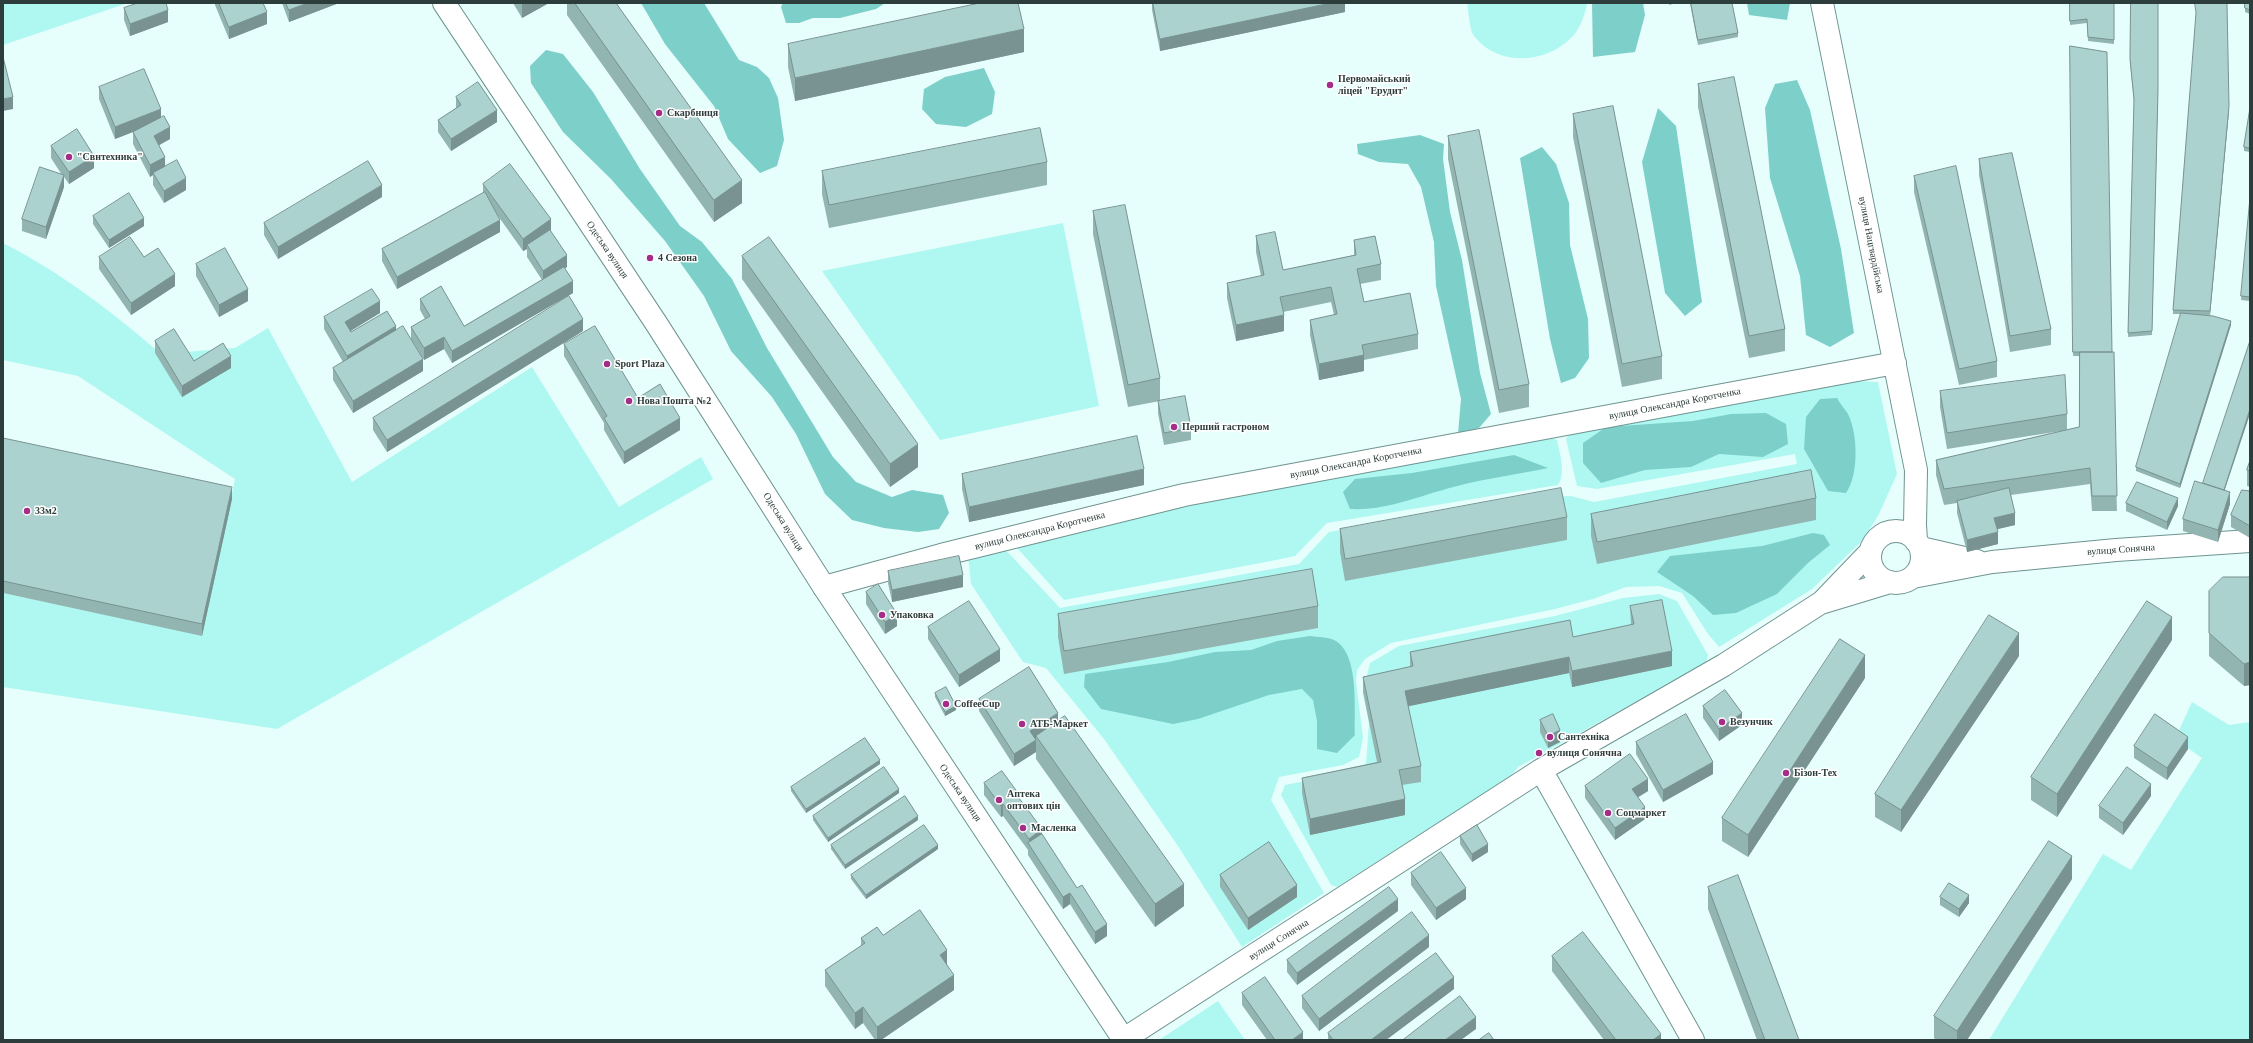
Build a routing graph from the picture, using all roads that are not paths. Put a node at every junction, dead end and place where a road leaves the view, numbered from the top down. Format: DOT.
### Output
graph roads {
  1 [pos="444,3"];
  2 [pos="1822,3"];
  3 [pos="1895,363"];
  4 [pos="1917,488"];
  5 [pos="2250,541"];
  6 [pos="1876,544"];
  7 [pos="1919,544"];
  8 [pos="1992,562"];
  9 [pos="1913,577"];
  10 [pos="1890,582"];
  11 [pos="824,587"];
  12 [pos="1822,602"];
  13 [pos="1541,770"];
  14 [pos="1124,1040"];
  15 [pos="1693,1040"];
  1 -- 11 [label="street, Одеська вулиця"];
  2 -- 3 [label="street, вулиця Нацгвардійська"];
  3 -- 4 [label="street, вулиця Нацгвардійська"];
  3 -- 11 [label="street, вулиця Олександра Коротченка"];
  4 -- 6 [label="street"];
  4 -- 7 [label="street, вулиця Нацгвардійська"];
  5 -- 8 [label="street, вулиця Сонячна"];
  6 -- 7 [label="street"];
  6 -- 10 [label="street"];
  6 -- 12 [label="street, вулиця Сонячна"];
  7 -- 8 [label="street, вулиця Сонячна"];
  7 -- 9 [label="street"];
  8 -- 9 [label="street, вулиця Сонячна"];
  9 -- 10 [label="street"];
  10 -- 12 [label="street, вулиця Сонячна"];
  11 -- 14 [label="street, Одеська вулиця"];
  12 -- 13 [label="street, вулиця Сонячна"];
  13 -- 14 [label="street, вулиця Сонячна"];
  13 -- 15 [label="street"];
}
